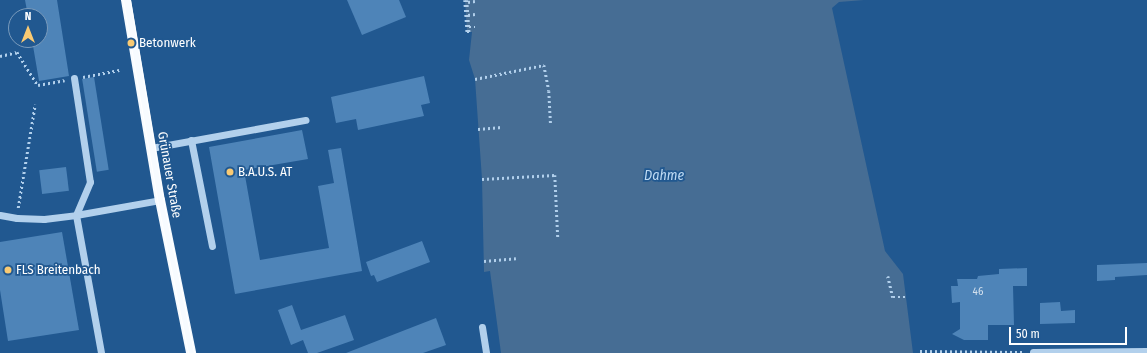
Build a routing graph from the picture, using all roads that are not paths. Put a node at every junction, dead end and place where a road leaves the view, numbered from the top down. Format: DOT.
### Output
graph roads {
  1 [pos="126,0"];
  2 [pos="74,78"];
  3 [pos="305,120"];
  4 [pos="191,140"];
  5 [pos="151,148"];
  6 [pos="160,200"];
  7 [pos="0,215"];
  8 [pos="76,215"];
  9 [pos="212,246"];
  10 [pos="482,327"];
  11 [pos="1147,351"];
  12 [pos="1033,352"];
  13 [pos="101,353"];
  14 [pos="191,353"];
  15 [pos="486,353"];
  1 -- 5 [label="main road, Grünauer Straße"];
  2 -- 8 [label="street"];
  3 -- 4 [label="street"];
  4 -- 5 [label="street"];
  4 -- 9 [label="street"];
  5 -- 6 [label="main road, Grünauer Straße"];
  6 -- 8 [label="street"];
  6 -- 14 [label="main road, Grünauer Straße"];
  7 -- 8 [label="street"];
  8 -- 13 [label="street"];
  10 -- 15 [label="street"];
  11 -- 12 [label="street"];
}
